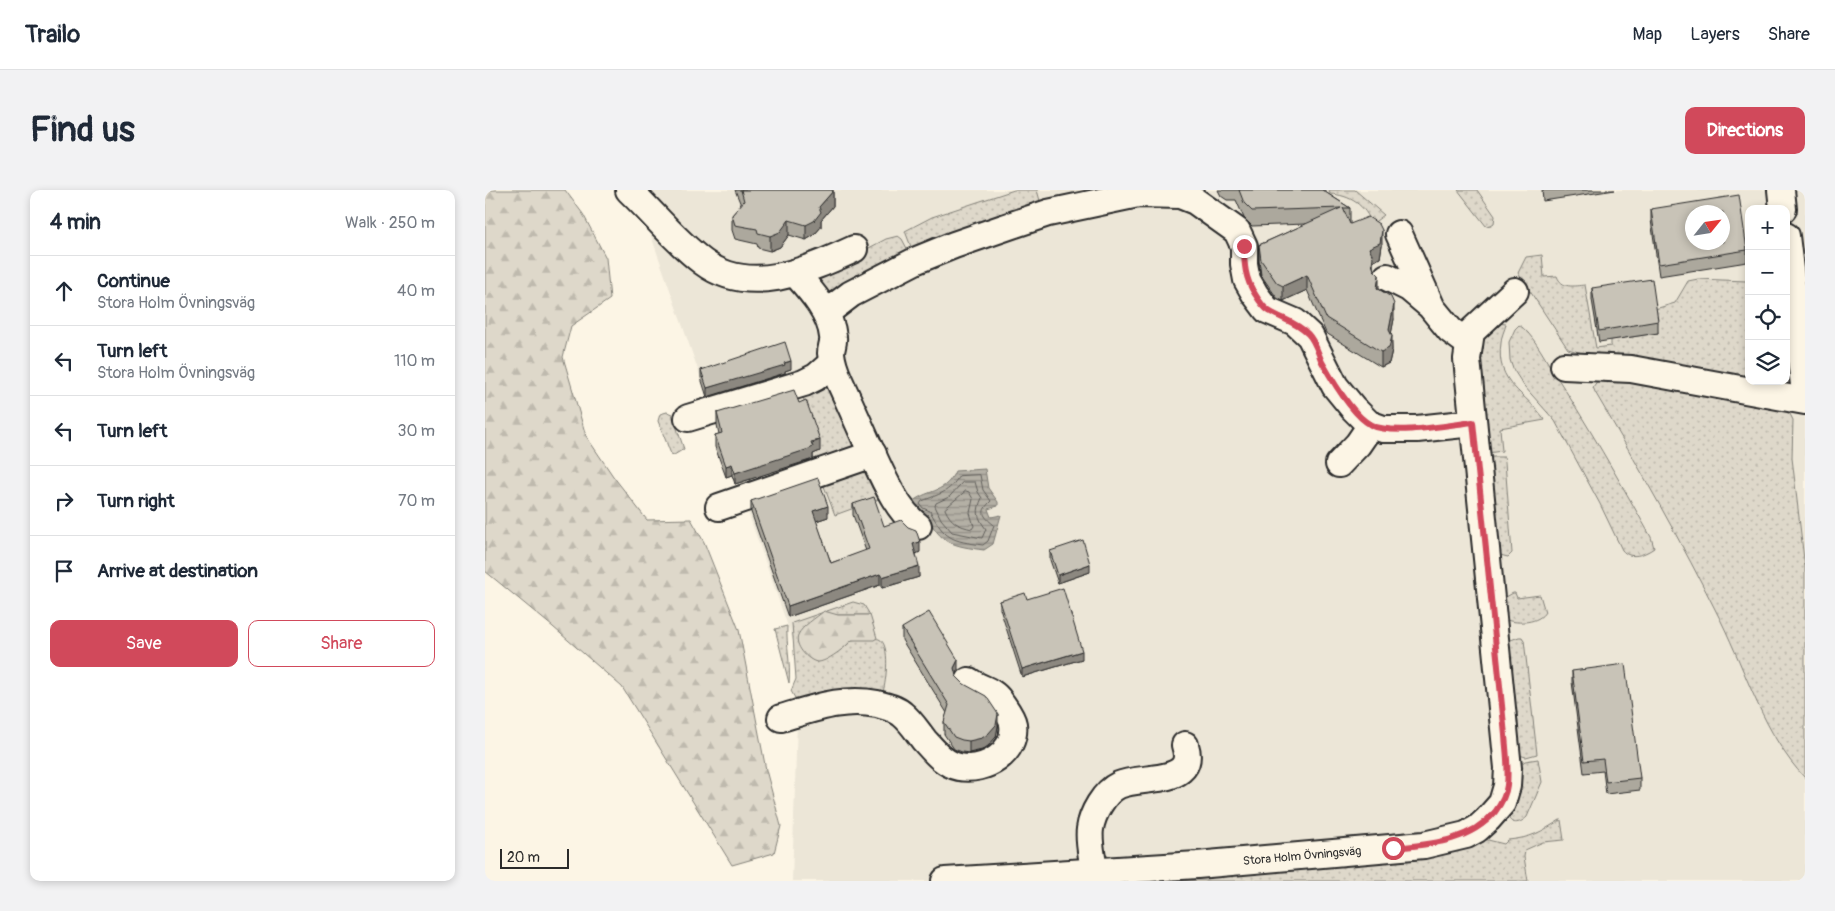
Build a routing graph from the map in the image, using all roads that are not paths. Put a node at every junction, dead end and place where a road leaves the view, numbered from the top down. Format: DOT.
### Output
graph roads {
  1 [pos="629,190"];
  2 [pos="1781,190"];
  3 [pos="1783,205"];
  4 [pos="1399,234"];
  5 [pos="854,249"];
  6 [pos="1788,250"];
  7 [pos="795,273"];
  8 [pos="1387,277"];
  9 [pos="1515,290"];
  10 [pos="1432,308"];
  11 [pos="825,313"];
  12 [pos="1469,344"];
  13 [pos="832,363"];
  14 [pos="1564,366"];
  15 [pos="1805,393"];
  16 [pos="1805,401"];
  17 [pos="688,418"];
  18 [pos="1473,422"];
  19 [pos="1371,425"];
  20 [pos="873,454"];
  21 [pos="1339,464"];
  22 [pos="719,507"];
  23 [pos="917,526"];
  24 [pos="969,681"];
  25 [pos="781,718"];
  26 [pos="1185,745"];
  27 [pos="1094,872"];
  28 [pos="945,881"];
  1 -- 7 [label="street"];
  2 -- 3 [label="street"];
  4 -- 10 [label="street"];
  5 -- 7 [label="street"];
  6 -- 15 [label="street"];
  7 -- 11 [label="street"];
  8 -- 10 [label="street"];
  9 -- 12 [label="street, Stora Holm Övningsväg"];
  10 -- 12 [label="street"];
  11 -- 13 [label="street"];
  11 -- 19 [label="street"];
  12 -- 18 [label="street, Stora Holm Övningsväg"];
  13 -- 17 [label="street"];
  13 -- 20 [label="street"];
  14 -- 16 [label="street"];
  18 -- 19 [label="street"];
  18 -- 27 [label="street, Stora Holm Övningsväg"];
  19 -- 21 [label="street"];
  20 -- 22 [label="street"];
  20 -- 23 [label="street"];
  24 -- 25 [label="street"];
  26 -- 27 [label="street"];
  27 -- 28 [label="street, Stora Holm Övningsväg"];
}
